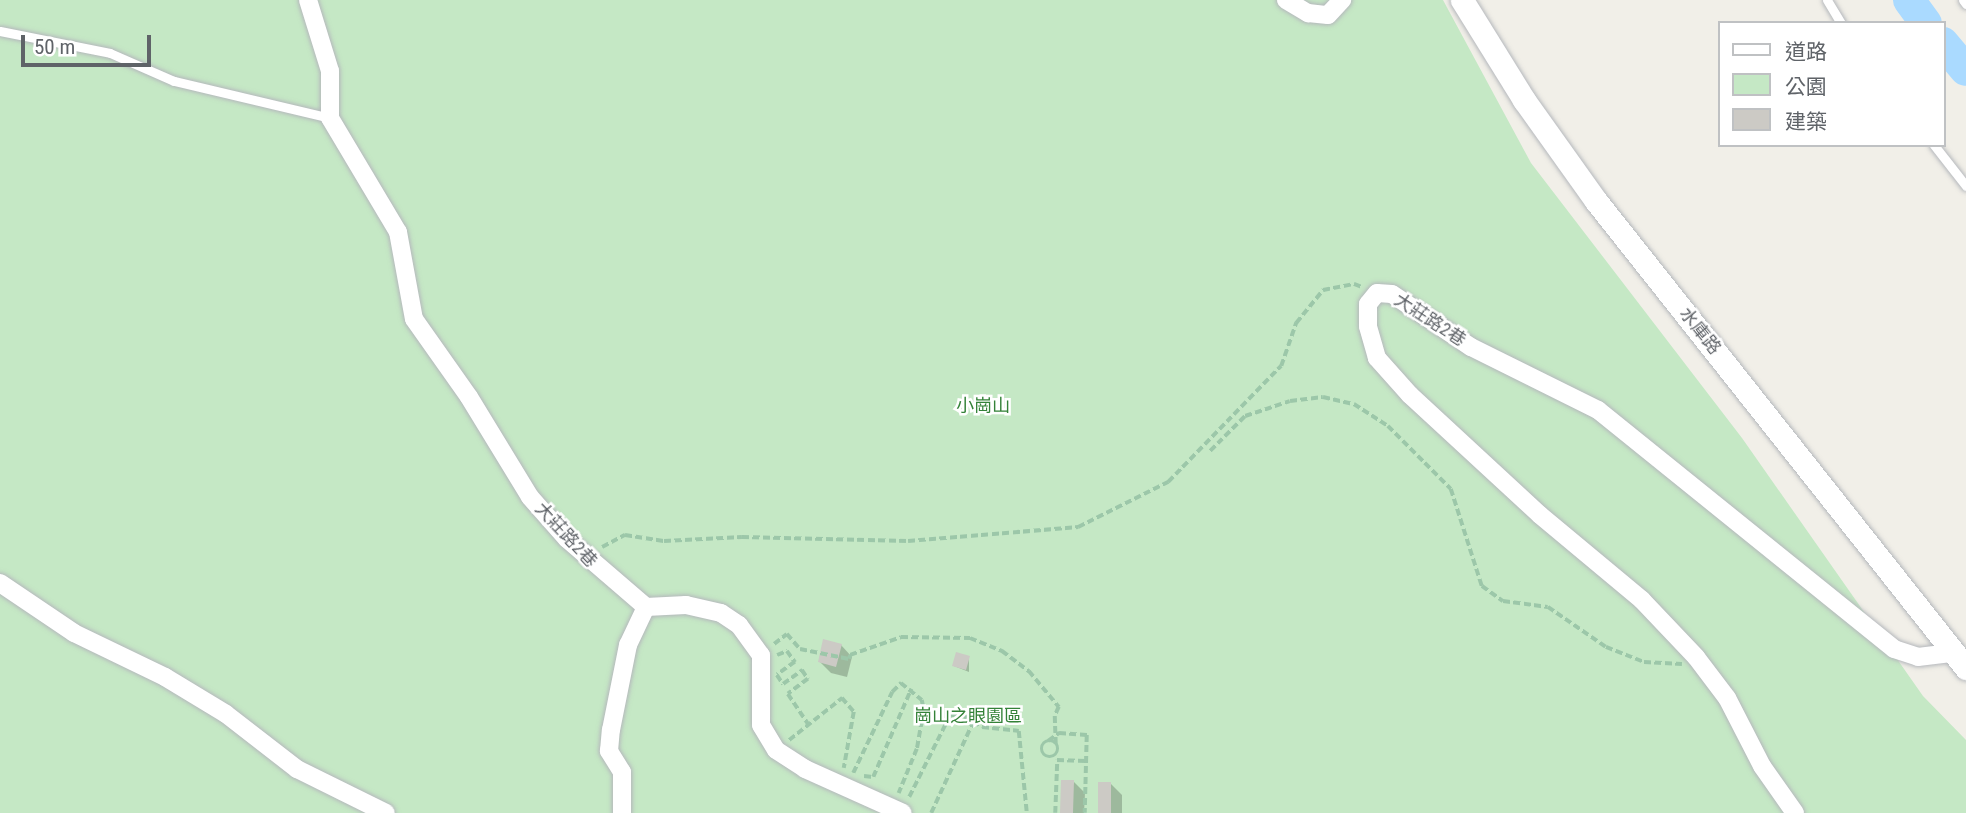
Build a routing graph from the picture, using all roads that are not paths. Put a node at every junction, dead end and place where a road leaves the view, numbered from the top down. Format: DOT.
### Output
graph roads {
  1 [pos="308,0"];
  2 [pos="1286,0"];
  3 [pos="1342,0"];
  4 [pos="1462,0"];
  5 [pos="1827,0"];
  6 [pos="1840,21"];
  7 [pos="0,31"];
  8 [pos="330,118"];
  9 [pos="1936,147"];
  10 [pos="1966,186"];
  11 [pos="0,583"];
  12 [pos="646,607"];
  13 [pos="1958,661"];
  14 [pos="901,806"];
  15 [pos="386,813"];
  16 [pos="622,813"];
  17 [pos="1796,813"];
  1 -- 8 [label="street"];
  2 -- 3 [label="street"];
  4 -- 13 [label="street, 水庫路"];
  5 -- 6 [label="lane"];
  7 -- 8 [label="lane"];
  8 -- 12 [label="street, 大莊路2巷"];
  9 -- 10 [label="lane"];
  11 -- 15 [label="street"];
  12 -- 14 [label="street"];
  12 -- 16 [label="street"];
  13 -- 17 [label="street, 大莊路2巷"];
}
